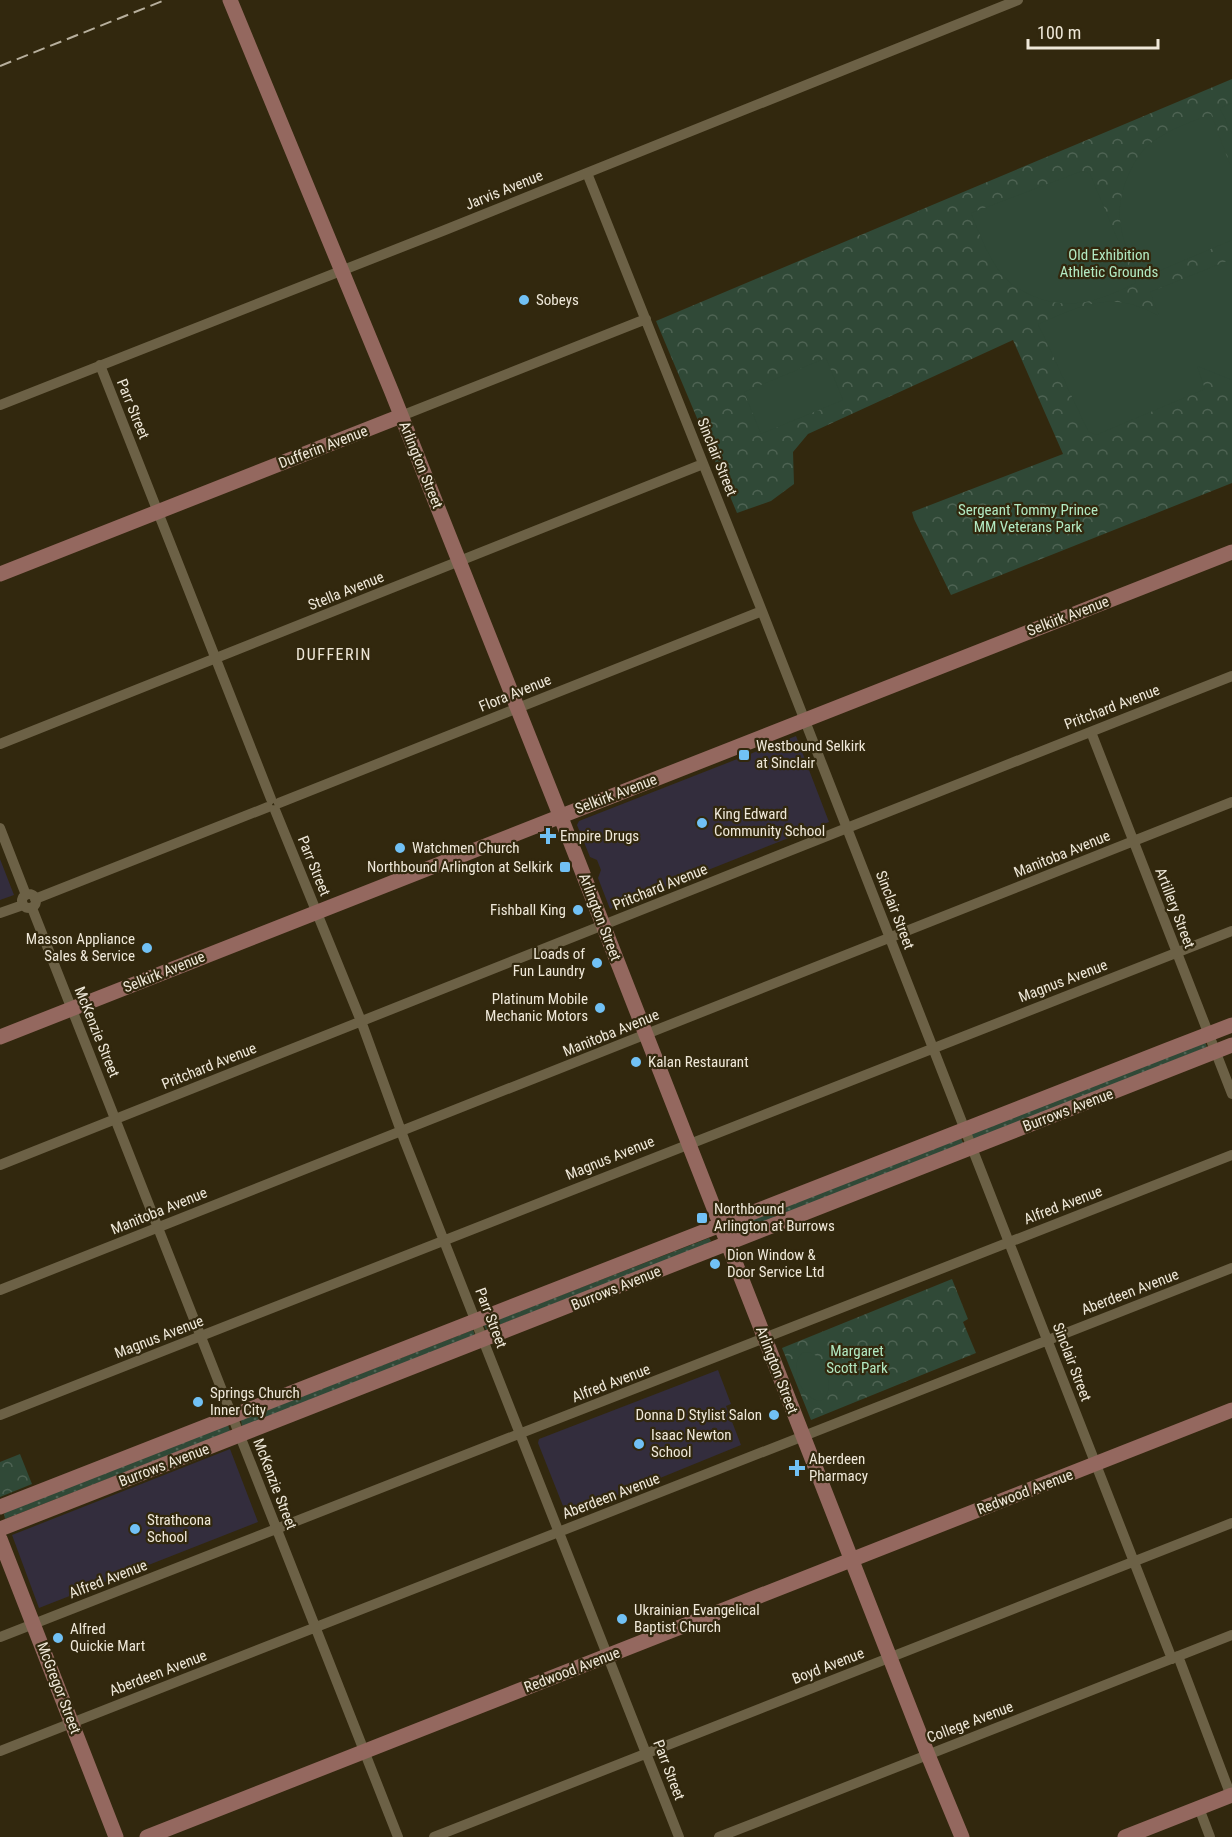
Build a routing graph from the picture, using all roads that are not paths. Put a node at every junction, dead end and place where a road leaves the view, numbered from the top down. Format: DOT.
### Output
graph roads {
  1 [pos="230,0"];
  2 [pos="1018,0"];
  3 [pos="586,173"];
  4 [pos="646,319"];
  5 [pos="100,365"];
  6 [pos="0,405"];
  7 [pos="401,416"];
  8 [pos="704,464"];
  9 [pos="158,511"];
  10 [pos="1232,552"];
  11 [pos="459,562"];
  12 [pos="0,574"];
  13 [pos="762,611"];
  14 [pos="216,659"];
  15 [pos="1232,676"];
  16 [pos="516,708"];
  17 [pos="804,720"];
  18 [pos="1091,732"];
  19 [pos="0,744"];
  20 [pos="1232,802"];
  21 [pos="273,805"];
  22 [pos="560,816"];
  23 [pos="0,828"];
  24 [pos="847,828"];
  25 [pos="1133,842"];
  26 [pos="29,901"];
  27 [pos="316,912"];
  28 [pos="0,914"];
  29 [pos="603,926"];
  30 [pos="1232,931"];
  31 [pos="890,938"];
  32 [pos="1176,952"];
  33 [pos="71,1009"];
  34 [pos="361,1021"];
  35 [pos="1232,1025"];
  36 [pos="1209,1034"];
  37 [pos="646,1035"];
  38 [pos="0,1037"];
  39 [pos="1232,1045"];
  40 [pos="933,1048"];
  41 [pos="1216,1052"];
  42 [pos="1232,1094"];
  43 [pos="116,1119"];
  44 [pos="964,1128"];
  45 [pos="401,1131"];
  46 [pos="688,1143"];
  47 [pos="972,1148"];
  48 [pos="1232,1155"];
  49 [pos="0,1165"];
  50 [pos="721,1226"];
  51 [pos="158,1228"];
  52 [pos="444,1241"];
  53 [pos="728,1243"];
  54 [pos="1008,1243"];
  55 [pos="1232,1268"];
  56 [pos="0,1290"];
  57 [pos="476,1322"];
  58 [pos="201,1337"];
  59 [pos="765,1338"];
  60 [pos="483,1340"];
  61 [pos="1048,1341"];
  62 [pos="1232,1410"];
  63 [pos="0,1415"];
  64 [pos="232,1417"];
  65 [pos="521,1434"];
  66 [pos="240,1436"];
  67 [pos="803,1437"];
  68 [pos="1095,1464"];
  69 [pos="0,1507"];
  70 [pos="1232,1523"];
  71 [pos="0,1529"];
  72 [pos="277,1530"];
  73 [pos="560,1532"];
  74 [pos="0,1539"];
  75 [pos="851,1559"];
  76 [pos="1134,1561"];
  77 [pos="34,1624"];
  78 [pos="316,1627"];
  79 [pos="1232,1635"];
  80 [pos="0,1637"];
  81 [pos="608,1656"];
  82 [pos="890,1658"];
  83 [pos="1175,1658"];
  84 [pos="72,1723"];
  85 [pos="0,1751"];
  86 [pos="364,1751"];
  87 [pos="647,1753"];
  88 [pos="928,1755"];
  89 [pos="1231,1795"];
  90 [pos="1198,1808"];
  91 [pos="727,1836"];
  92 [pos="116,1837"];
  93 [pos="147,1837"];
  94 [pos="398,1837"];
  95 [pos="434,1837"];
  96 [pos="679,1837"];
  97 [pos="962,1837"];
  98 [pos="1125,1837"];
  99 [pos="1210,1837"];
  1 -- 7 [label="street, Arlington Street"];
  2 -- 3 [label="street, Jarvis Avenue"];
  3 -- 4 [label="street, Sinclair Street"];
  3 -- 5 [label="street, Jarvis Avenue"];
  4 -- 7 [label="street, Dufferin Avenue"];
  4 -- 8 [label="street, Sinclair Street"];
  5 -- 6 [label="street, Jarvis Avenue"];
  5 -- 9 [label="street, Parr Street"];
  7 -- 9 [label="street, Dufferin Avenue"];
  7 -- 11 [label="street, Arlington Street"];
  8 -- 11 [label="street, Stella Avenue"];
  8 -- 13 [label="street, Sinclair Street"];
  9 -- 12 [label="street, Dufferin Avenue"];
  9 -- 14 [label="street, Parr Street"];
  10 -- 17 [label="street, Selkirk Avenue"];
  11 -- 14 [label="street, Stella Avenue"];
  11 -- 16 [label="street, Arlington Street"];
  13 -- 16 [label="street, Flora Avenue"];
  13 -- 17 [label="street, Sinclair Street"];
  14 -- 19 [label="street, Stella Avenue"];
  14 -- 21 [label="street, Parr Street"];
  15 -- 18 [label="street, Pritchard Avenue"];
  16 -- 21 [label="street, Flora Avenue"];
  16 -- 22 [label="street, Arlington Street"];
  17 -- 22 [label="street, Selkirk Avenue"];
  17 -- 24 [label="street, Sinclair Street"];
  18 -- 24 [label="street, Pritchard Avenue"];
  18 -- 25 [label="street, Artillery Street"];
  20 -- 25 [label="street, Manitoba Avenue"];
  21 -- 26 [label="street, Flora Avenue"];
  21 -- 27 [label="street, Parr Street"];
  22 -- 27 [label="street, Selkirk Avenue"];
  22 -- 29 [label="street, Arlington Street"];
  23 -- 26 [label="street, McKenzie Street"];
  24 -- 29 [label="street, Pritchard Avenue"];
  24 -- 31 [label="street, Sinclair Street"];
  25 -- 31 [label="street, Manitoba Avenue"];
  25 -- 32 [label="street, Artillery Street"];
  26 -- 28 [label="street, Flora Avenue"];
  26 -- 33 [label="street, McKenzie Street"];
  27 -- 33 [label="street, Selkirk Avenue"];
  27 -- 34 [label="street, Parr Street"];
  29 -- 34 [label="street, Pritchard Avenue"];
  29 -- 37 [label="street, Arlington Street"];
  30 -- 32 [label="street, Magnus Avenue"];
  31 -- 37 [label="street, Manitoba Avenue"];
  31 -- 40 [label="street, Sinclair Street"];
  32 -- 36 [label="street, Artillery Street"];
  32 -- 40 [label="street, Magnus Avenue"];
  33 -- 38 [label="street, Selkirk Avenue"];
  33 -- 43 [label="street, McKenzie Street"];
  34 -- 43 [label="street, Pritchard Avenue"];
  34 -- 45 [label="street, Parr Street"];
  35 -- 36 [label="street, Burrows Avenue"];
  36 -- 41 [label="street, Artillery Street"];
  36 -- 44 [label="street, Burrows Avenue"];
  37 -- 45 [label="street, Manitoba Avenue"];
  37 -- 46 [label="street, Arlington Street"];
  39 -- 41 [label="street, Burrows Avenue"];
  40 -- 44 [label="street, Sinclair Street"];
  40 -- 46 [label="street, Magnus Avenue"];
  41 -- 42 [label="street, Artillery Street"];
  41 -- 47 [label="street, Burrows Avenue"];
  43 -- 49 [label="street, Pritchard Avenue"];
  43 -- 51 [label="street, McKenzie Street"];
  44 -- 47 [label="street, Sinclair Street"];
  44 -- 50 [label="street, Burrows Avenue"];
  45 -- 51 [label="street, Manitoba Avenue"];
  45 -- 52 [label="street, Parr Street"];
  46 -- 50 [label="street, Arlington Street"];
  46 -- 52 [label="street, Magnus Avenue"];
  47 -- 53 [label="street, Burrows Avenue"];
  47 -- 54 [label="street, Sinclair Street"];
  48 -- 54 [label="street, Alfred Avenue"];
  50 -- 53 [label="street, Arlington Street"];
  50 -- 57 [label="street, Burrows Avenue"];
  51 -- 56 [label="street, Manitoba Avenue"];
  51 -- 58 [label="street, McKenzie Street"];
  52 -- 57 [label="street, Parr Street"];
  52 -- 58 [label="street, Magnus Avenue"];
  53 -- 59 [label="street, Arlington Street"];
  53 -- 60 [label="street, Burrows Avenue"];
  54 -- 59 [label="street, Alfred Avenue"];
  54 -- 61 [label="street, Sinclair Street"];
  55 -- 61 [label="street, Aberdeen Avenue"];
  57 -- 60 [label="street, Parr Street"];
  57 -- 64 [label="street, Burrows Avenue"];
  58 -- 63 [label="street, Magnus Avenue"];
  58 -- 64 [label="street, McKenzie Street"];
  59 -- 65 [label="street, Alfred Avenue"];
  59 -- 67 [label="street, Arlington Street"];
  60 -- 65 [label="street, Parr Street"];
  60 -- 66 [label="street, Burrows Avenue"];
  61 -- 67 [label="street, Aberdeen Avenue"];
  61 -- 68 [label="street, Sinclair Street"];
  62 -- 68 [label="street, Redwood Avenue"];
  64 -- 66 [label="street, McKenzie Street"];
  64 -- 69 [label="street, Burrows Avenue"];
  65 -- 72 [label="street, Alfred Avenue"];
  65 -- 73 [label="street, Parr Street"];
  66 -- 71 [label="street, Burrows Avenue"];
  66 -- 72 [label="street, McKenzie Street"];
  67 -- 73 [label="street, Aberdeen Avenue"];
  67 -- 75 [label="street, Arlington Street"];
  68 -- 75 [label="street, Redwood Avenue"];
  68 -- 76 [label="street, Sinclair Street"];
  70 -- 76 [label="street, Boyd Avenue"];
  72 -- 77 [label="street, Alfred Avenue"];
  72 -- 78 [label="street, McKenzie Street"];
  73 -- 78 [label="street, Aberdeen Avenue"];
  73 -- 81 [label="street, Parr Street"];
  74 -- 77 [label="street, McGregor Street"];
  75 -- 81 [label="street, Redwood Avenue"];
  75 -- 82 [label="street, Arlington Street"];
  76 -- 82 [label="street, Boyd Avenue"];
  76 -- 83 [label="street, Sinclair Street"];
  77 -- 80 [label="street, Alfred Avenue"];
  77 -- 84 [label="street, McGregor Street"];
  78 -- 84 [label="street, Aberdeen Avenue"];
  78 -- 86 [label="street, McKenzie Street"];
  79 -- 83 [label="street, College Avenue"];
  81 -- 86 [label="street, Redwood Avenue"];
  81 -- 87 [label="street, Parr Street"];
  82 -- 87 [label="street, Boyd Avenue"];
  82 -- 88 [label="street, Arlington Street"];
  83 -- 88 [label="street, College Avenue"];
  83 -- 89 [label="street, Sinclair Street"];
  84 -- 85 [label="street, Aberdeen Avenue"];
  84 -- 92 [label="street, McGregor Street"];
  86 -- 93 [label="street, Redwood Avenue"];
  86 -- 94 [label="street, McKenzie Street"];
  87 -- 95 [label="street, Boyd Avenue"];
  87 -- 96 [label="street, Parr Street"];
  88 -- 91 [label="street, College Avenue"];
  88 -- 97 [label="street, Arlington Street"];
  89 -- 90 [label="street"];
  90 -- 98 [label="street"];
  90 -- 99 [label="street"];
}
